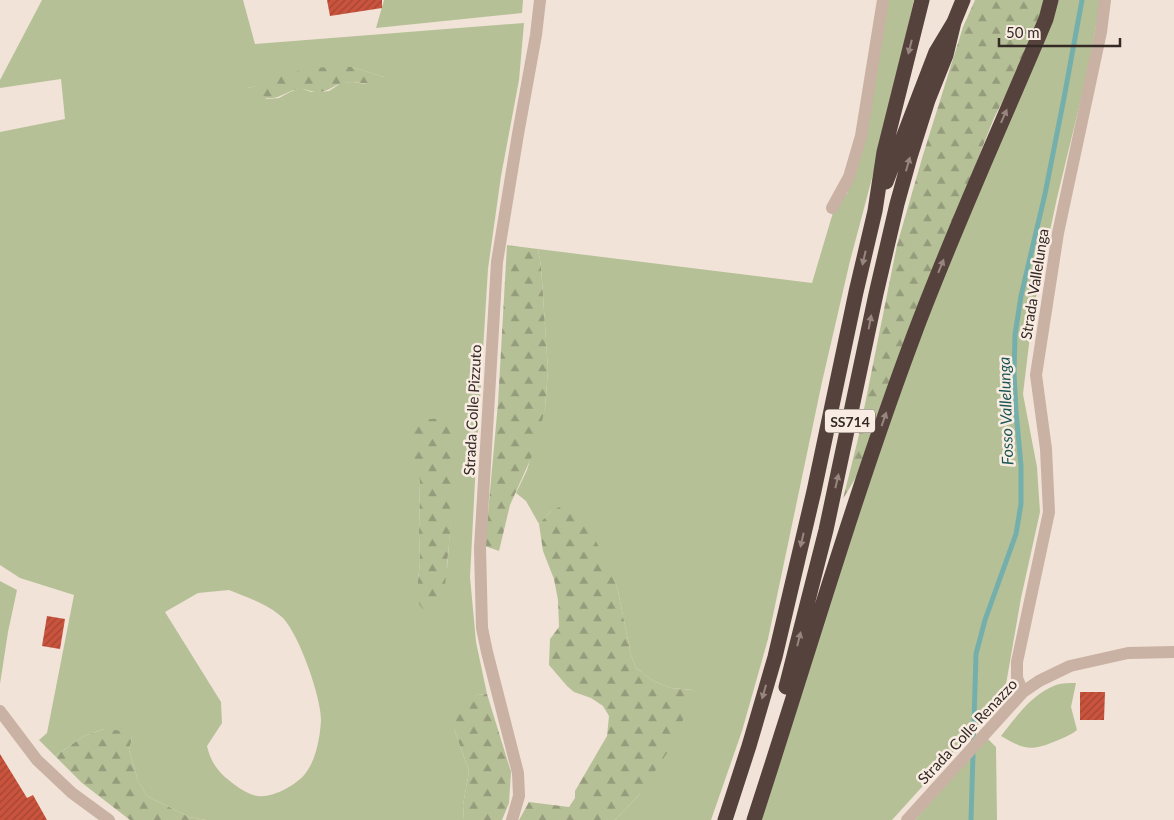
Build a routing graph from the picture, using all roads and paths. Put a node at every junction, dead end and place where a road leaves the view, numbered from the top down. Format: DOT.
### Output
graph roads {
  1 [pos="540,0"];
  2 [pos="882,0"];
  3 [pos="922,0"];
  4 [pos="963,0"];
  5 [pos="1051,0"];
  6 [pos="1105,0"];
  7 [pos="954,22"];
  8 [pos="832,208"];
  9 [pos="875,211"];
  10 [pos="1174,652"];
  11 [pos="1023,692"];
  12 [pos="0,711"];
  13 [pos="109,820"];
  14 [pos="512,820"];
  15 [pos="724,820"];
  16 [pos="745,820"];
  17 [pos="754,820"];
  18 [pos="907,820"];
  1 -- 14 [label="street, Strada Colle Pizzuto"];
  2 -- 8 [label="street"];
  3 -- 9 [label="highway, one-way"];
  4 -- 7 [label="highway, SS714"];
  17 -- 5 [label="highway, one-way"];
  6 -- 11 [label="street, Strada Vallelunga"];
  7 -- 9 [label="highway, SS714"];
  16 -- 7 [label="highway, SS714, one-way"];
  9 -- 15 [label="highway, SS714, one-way"];
  10 -- 11 [label="street, Strada Colle Renazzo"];
  11 -- 18 [label="street, Strada Colle Renazzo"];
  12 -- 13 [label="street"];
}
